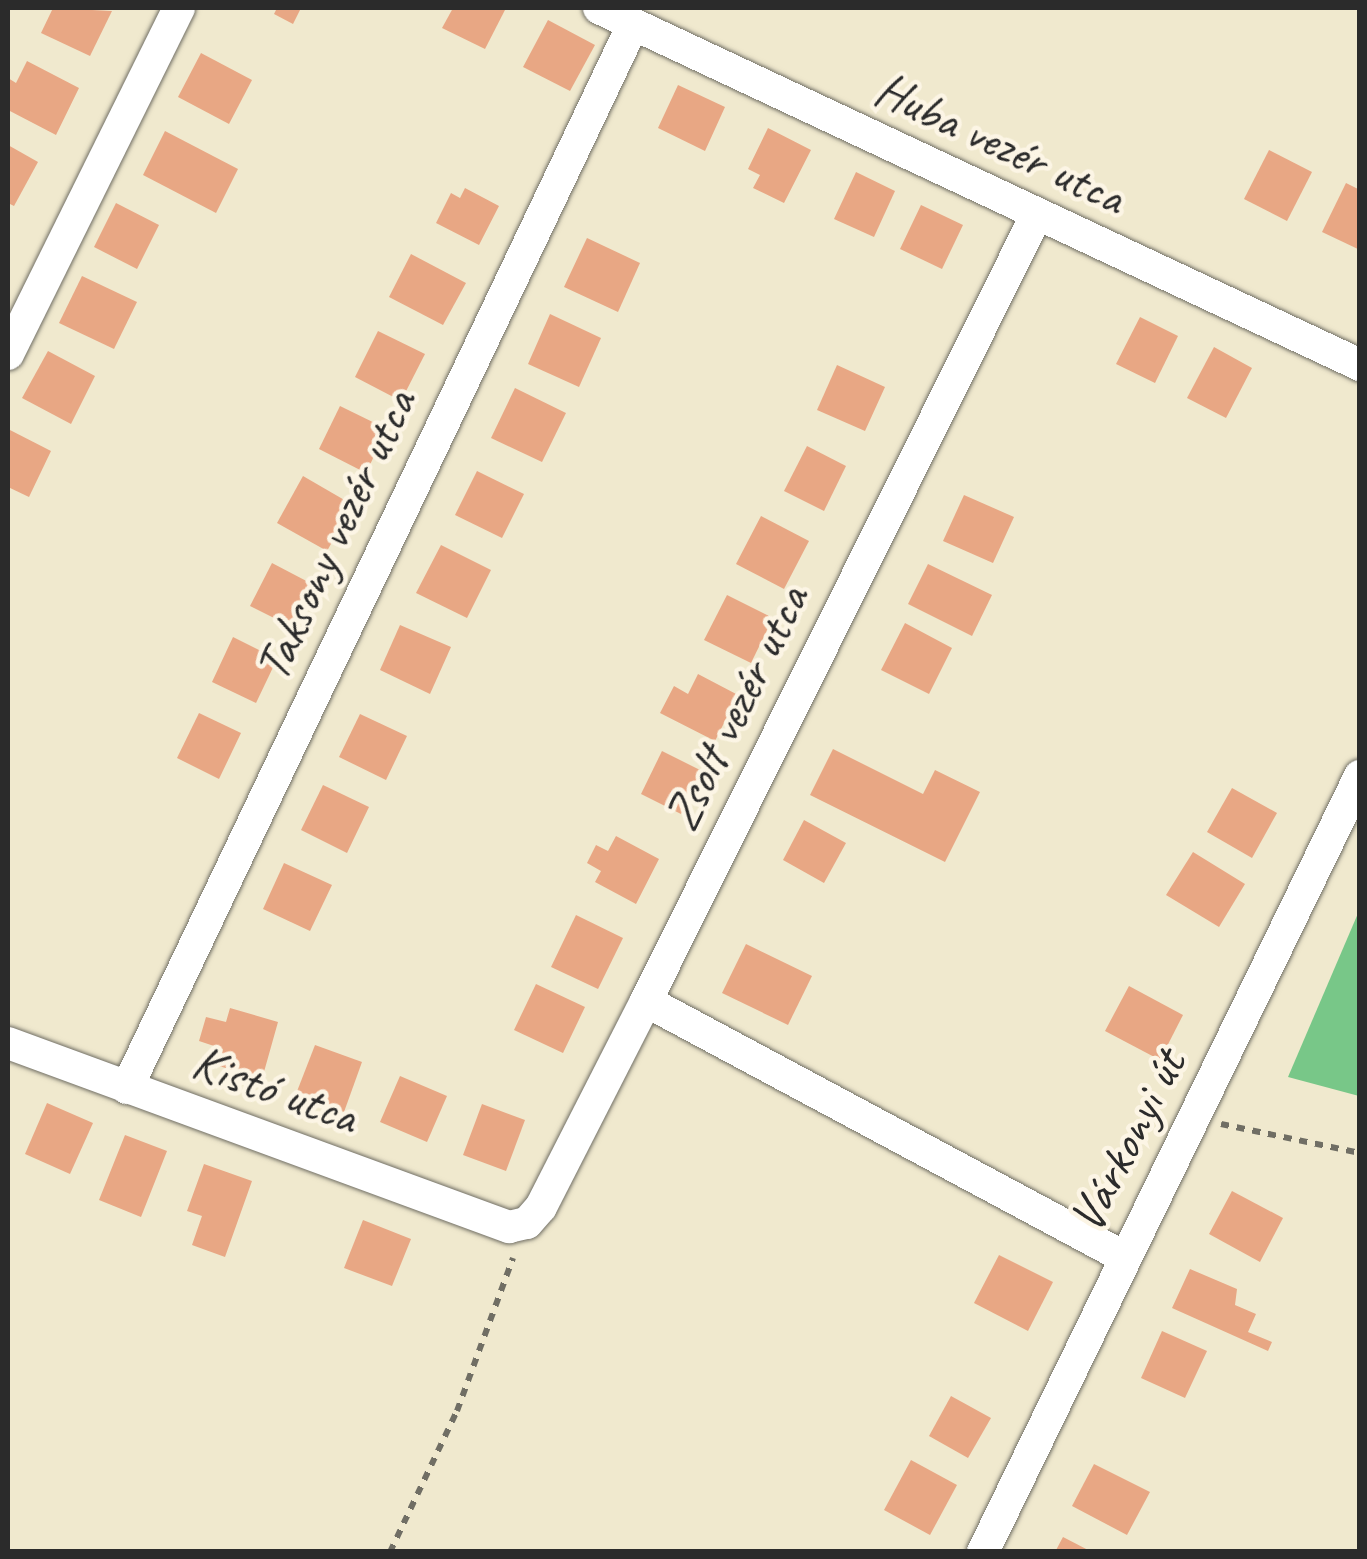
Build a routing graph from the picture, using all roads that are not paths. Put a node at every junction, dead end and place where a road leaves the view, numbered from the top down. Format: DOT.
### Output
graph roads {
  1 [pos="179,8"];
  2 [pos="599,8"];
  3 [pos="634,25"];
  4 [pos="1036,216"];
  5 [pos="8,354"];
  6 [pos="1360,366"];
  7 [pos="1360,776"];
  8 [pos="646,1001"];
  9 [pos="8,1043"];
  10 [pos="127,1088"];
  11 [pos="512,1239"];
  12 [pos="1124,1257"];
  13 [pos="983,1552"];
  1 -- 5 [label="street"];
  2 -- 3 [label="street, Huba vezér utca"];
  3 -- 4 [label="street, Huba vezér utca"];
  3 -- 10 [label="street, Taksony vezér utca"];
  4 -- 6 [label="street, Huba vezér utca"];
  4 -- 8 [label="street, Zsolt vezér utca"];
  7 -- 12 [label="street, Várkonyi út"];
  8 -- 11 [label="street, Zsolt vezér utca"];
  8 -- 12 [label="street"];
  9 -- 10 [label="street, Kistó utca"];
  10 -- 11 [label="street, Kistó utca"];
  12 -- 13 [label="street, Várkonyi út"];
}
